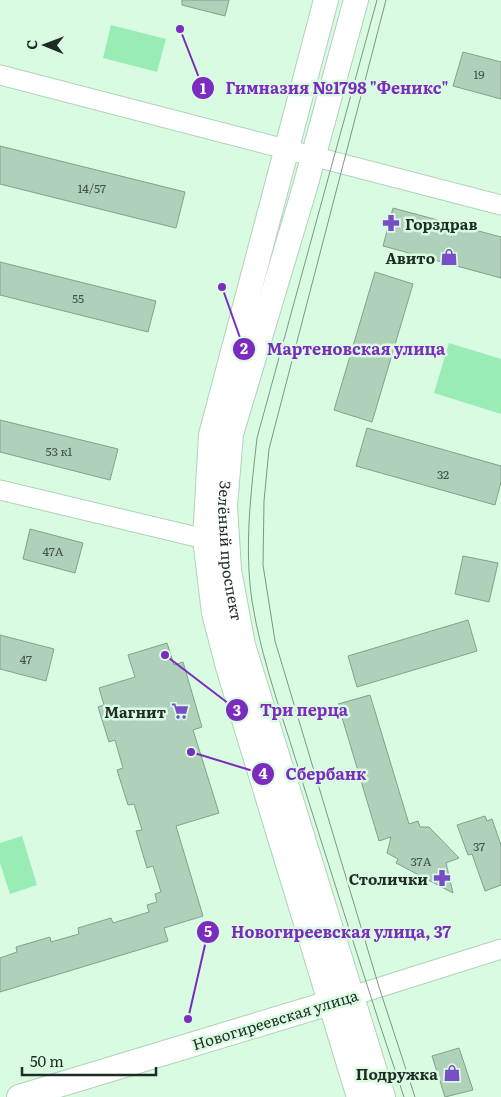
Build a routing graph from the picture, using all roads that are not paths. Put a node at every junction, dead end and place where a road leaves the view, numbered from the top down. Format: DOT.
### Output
graph roads {
  1 [pos="326,0"];
  2 [pos="356,0"];
  3 [pos="0,75"];
  4 [pos="286,150"];
  5 [pos="314,156"];
  6 [pos="501,205"];
  7 [pos="0,490"];
  8 [pos="205,539"];
  9 [pos="501,948"];
  10 [pos="352,996"];
  11 [pos="330,1003"];
  12 [pos="19,1097"];
  13 [pos="359,1097"];
  14 [pos="383,1097"];
  1 -- 4 [label="main road, Зелёный проспект"];
  2 -- 5 [label="main road, Зелёный проспект"];
  3 -- 4 [label="street"];
  4 -- 5 [label="street"];
  4 -- 8 [label="main road, Зелёный проспект"];
  5 -- 6 [label="street"];
  5 -- 10 [label="main road, Зелёный проспект"];
  7 -- 8 [label="street"];
  8 -- 11 [label="main road, Зелёный проспект"];
  9 -- 10 [label="street, Новогиреевская улица"];
  10 -- 11 [label="main road, Новогиреевская улица"];
  10 -- 14 [label="main road, Зелёный проспект"];
  11 -- 12 [label="main road, Новогиреевская улица"];
  11 -- 13 [label="main road, Зелёный проспект"];
}
